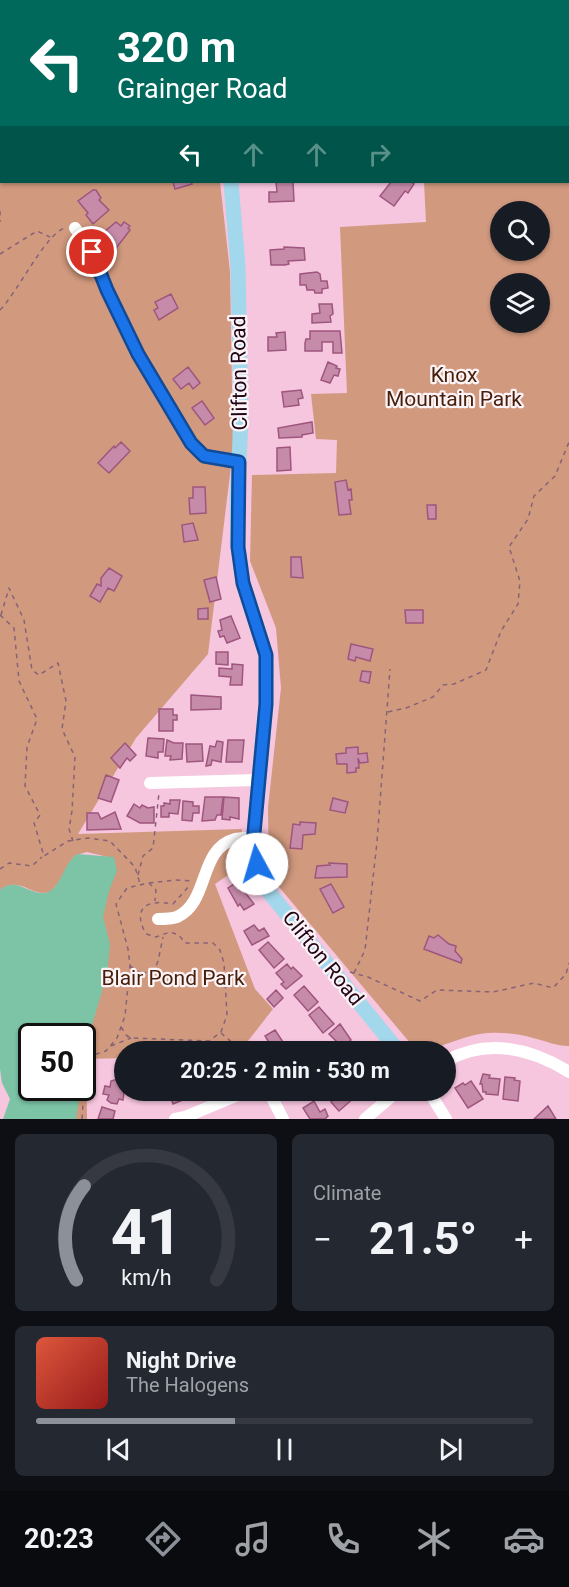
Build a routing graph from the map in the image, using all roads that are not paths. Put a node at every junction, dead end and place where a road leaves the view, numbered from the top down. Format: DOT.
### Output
graph roads {
  1 [pos="231,183"];
  2 [pos="75,228"];
  3 [pos="239,462"];
  4 [pos="259,780"];
  5 [pos="154,783"];
  6 [pos="254,837"];
  7 [pos="158,919"];
  8 [pos="390,1041"];
  9 [pos="456,1057"];
  10 [pos="569,1072"];
  11 [pos="224,1101"];
  12 [pos="274,1101"];
  13 [pos="386,1101"];
  14 [pos="435,1101"];
  15 [pos="175,1119"];
  16 [pos="283,1119"];
  17 [pos="365,1119"];
  18 [pos="446,1119"];
  1 -- 3 [label="main road, Clifton Road"];
  2 -- 3 [label="street"];
  3 -- 4 [label="main road, Clifton Road"];
  4 -- 5 [label="street"];
  4 -- 6 [label="main road, Clifton Road"];
  6 -- 7 [label="street"];
  6 -- 8 [label="main road, Clifton Road"];
  9 -- 10 [label="street"];
  11 -- 15 [label="street"];
  12 -- 16 [label="street"];
  13 -- 17 [label="street"];
  14 -- 18 [label="street"];
}
